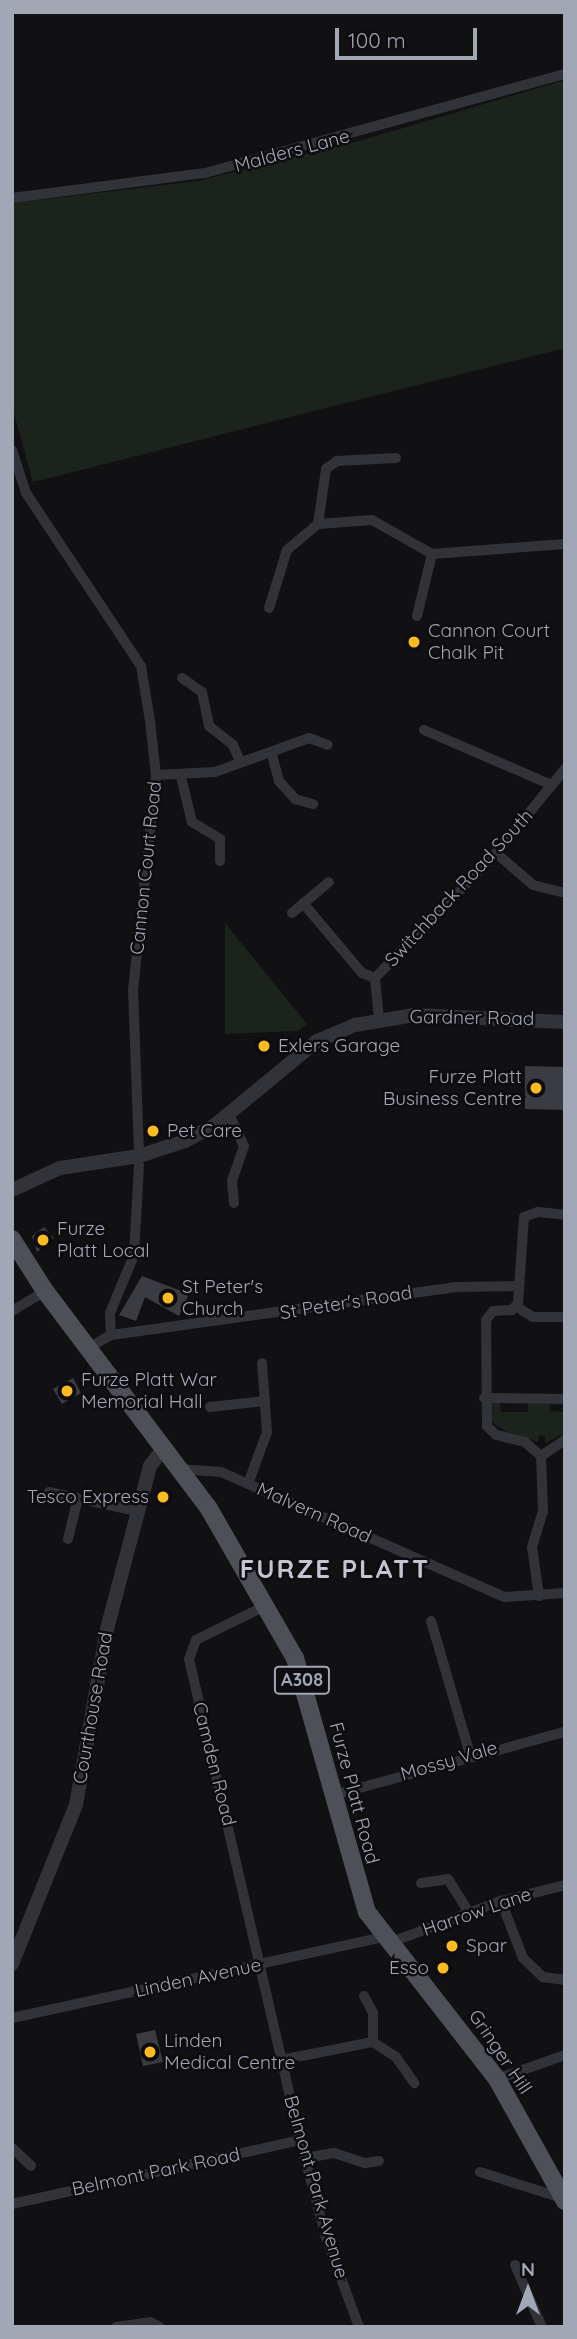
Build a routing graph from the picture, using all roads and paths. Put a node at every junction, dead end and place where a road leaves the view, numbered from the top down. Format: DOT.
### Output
graph roads {
  1 [pos="565,74"];
  2 [pos="12,198"];
  3 [pos="12,450"];
  4 [pos="397,458"];
  5 [pos="318,524"];
  6 [pos="565,544"];
  7 [pos="432,554"];
  8 [pos="269,608"];
  9 [pos="417,616"];
  10 [pos="182,678"];
  11 [pos="424,730"];
  12 [pos="328,744"];
  13 [pos="272,755"];
  14 [pos="239,760"];
  15 [pos="565,769"];
  16 [pos="156,775"];
  17 [pos="181,777"];
  18 [pos="552,785"];
  19 [pos="313,804"];
  20 [pos="496,853"];
  21 [pos="220,861"];
  22 [pos="329,882"];
  23 [pos="565,893"];
  24 [pos="303,903"];
  25 [pos="292,913"];
  26 [pos="375,978"];
  27 [pos="379,1019"];
  28 [pos="565,1022"];
  29 [pos="229,1114"];
  30 [pos="139,1160"];
  31 [pos="12,1190"];
  32 [pos="234,1203"];
  33 [pos="565,1215"];
  34 [pos="12,1239"];
  35 [pos="519,1286"];
  36 [pos="45,1291"];
  37 [pos="517,1307"];
  38 [pos="12,1311"];
  39 [pos="565,1318"];
  40 [pos="111,1335"];
  41 [pos="89,1348"];
  42 [pos="262,1363"];
  43 [pos="484,1398"];
  44 [pos="565,1399"];
  45 [pos="265,1401"];
  46 [pos="210,1407"];
  47 [pos="565,1440"];
  48 [pos="163,1449"];
  49 [pos="541,1456"];
  50 [pos="179,1469"];
  51 [pos="248,1484"];
  52 [pos="49,1492"];
  53 [pos="78,1498"];
  54 [pos="137,1511"];
  55 [pos="68,1539"];
  56 [pos="565,1593"];
  57 [pos="539,1596"];
  58 [pos="265,1606"];
  59 [pos="431,1620"];
  60 [pos="565,1732"];
  61 [pos="470,1754"];
  62 [pos="334,1795"];
  63 [pos="421,1883"];
  64 [pos="565,1885"];
  65 [pos="501,1901"];
  66 [pos="469,1913"];
  67 [pos="387,1940"];
  68 [pos="12,1964"];
  69 [pos="258,1965"];
  70 [pos="565,1980"];
  71 [pos="364,1996"];
  72 [pos="12,2018"];
  73 [pos="373,2042"];
  74 [pos="565,2054"];
  75 [pos="281,2060"];
  76 [pos="497,2079"];
  77 [pos="414,2083"];
  78 [pos="300,2140"];
  79 [pos="12,2148"];
  80 [pos="305,2158"];
  81 [pos="379,2161"];
  82 [pos="31,2166"];
  83 [pos="480,2172"];
  84 [pos="564,2200"];
  85 [pos="12,2204"];
  86 [pos="521,2270"];
  87 [pos="116,2327"];
  88 [pos="160,2327"];
  89 [pos="359,2327"];
  90 [pos="542,2327"];
  1 -- 2 [label="street, Malders Lane"];
  3 -- 16 [label="street, Cannon Court Road"];
  4 -- 5 [label="street"];
  5 -- 7 [label="street"];
  5 -- 8 [label="street"];
  6 -- 7 [label="street"];
  7 -- 9 [label="street"];
  10 -- 14 [label="street"];
  11 -- 18 [label="street"];
  12 -- 13 [label="street"];
  13 -- 14 [label="street"];
  13 -- 19 [label="street"];
  14 -- 17 [label="street"];
  15 -- 18 [label="street, Switchback Road South"];
  16 -- 17 [label="street"];
  16 -- 30 [label="street, Cannon Court Road"];
  17 -- 21 [label="street"];
  18 -- 20 [label="street, Switchback Road South"];
  20 -- 23 [label="street"];
  20 -- 26 [label="street, Switchback Road South"];
  22 -- 24 [label="street"];
  24 -- 25 [label="street"];
  24 -- 26 [label="street"];
  26 -- 27 [label="street, Switchback Road South"];
  27 -- 28 [label="street, Gardner Road"];
  27 -- 29 [label="street"];
  29 -- 30 [label="street"];
  29 -- 32 [label="street"];
  30 -- 31 [label="street"];
  30 -- 40 [label="street, Cannon Court Road"];
  33 -- 35 [label="street"];
  34 -- 36 [label="main road, Furze Platt Road / A308"];
  35 -- 37 [label="street"];
  35 -- 40 [label="street, St Peter's Road"];
  36 -- 38 [label="street"];
  36 -- 41 [label="main road, Furze Platt Road / A308"];
  37 -- 39 [label="street"];
  37 -- 43 [label="street"];
  40 -- 41 [label="street, St Peter's Road"];
  41 -- 48 [label="main road, Furze Platt Road / A308"];
  42 -- 45 [label="street"];
  43 -- 44 [label="street"];
  43 -- 49 [label="street"];
  45 -- 46 [label="street"];
  45 -- 51 [label="street"];
  47 -- 49 [label="street"];
  48 -- 50 [label="main road, Furze Platt Road / A308"];
  48 -- 54 [label="street, Courthouse Road"];
  49 -- 57 [label="street"];
  50 -- 51 [label="street, Malvern Road"];
  50 -- 58 [label="main road, Furze Platt Road / A308"];
  51 -- 57 [label="street, Malvern Road"];
  52 -- 53 [label="street"];
  53 -- 54 [label="street"];
  53 -- 55 [label="street"];
  54 -- 68 [label="street, Courthouse Road"];
  56 -- 57 [label="street, Malvern Road"];
  58 -- 62 [label="main road, Furze Platt Road / A308"];
  58 -- 69 [label="street, Camden Road"];
  59 -- 61 [label="street"];
  60 -- 61 [label="street, Mossy Vale"];
  61 -- 62 [label="street, Mossy Vale"];
  62 -- 67 [label="main road, Furze Platt Road / A308"];
  63 -- 66 [label="street"];
  64 -- 65 [label="street, Harrow Lane"];
  65 -- 66 [label="street, Harrow Lane"];
  65 -- 70 [label="street"];
  66 -- 67 [label="street, Harrow Lane"];
  67 -- 69 [label="street, Linden Avenue"];
  67 -- 76 [label="main road, Gringer Hill / A308"];
  69 -- 72 [label="street, Linden Avenue"];
  69 -- 75 [label="street, Belmont Park Avenue"];
  71 -- 73 [label="street"];
  73 -- 75 [label="street"];
  73 -- 77 [label="street"];
  74 -- 76 [label="street"];
  75 -- 78 [label="street, Belmont Park Avenue"];
  76 -- 84 [label="main road, Gringer Hill / A308"];
  78 -- 80 [label="street, Belmont Park Avenue"];
  78 -- 85 [label="street, Belmont Park Road"];
  79 -- 82 [label="street"];
  80 -- 81 [label="street"];
  80 -- 89 [label="street, Belmont Park Avenue"];
  83 -- 84 [label="street"];
  86 -- 90 [label="street"];
  87 -- 88 [label="street"];
}
